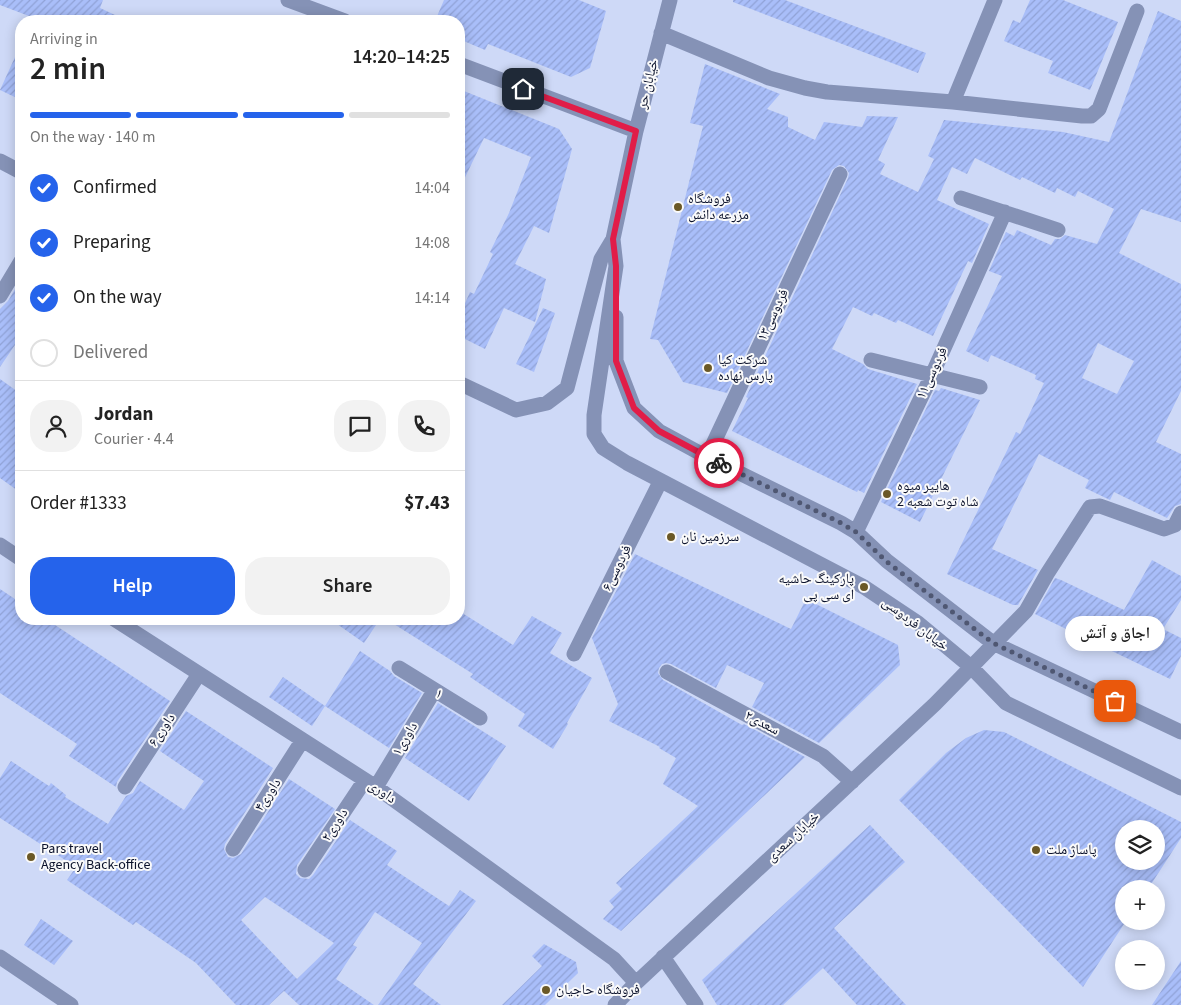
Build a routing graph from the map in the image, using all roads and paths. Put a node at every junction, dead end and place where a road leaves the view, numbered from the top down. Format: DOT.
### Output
graph roads {
  1 [pos="288,0"];
  2 [pos="670,0"];
  3 [pos="995,0"];
  4 [pos="1137,11"];
  5 [pos="328,15"];
  6 [pos="661,33"];
  7 [pos="465,66"];
  8 [pos="953,102"];
  9 [pos="636,131"];
  10 [pos="0,161"];
  11 [pos="15,169"];
  12 [pos="840,174"];
  13 [pos="961,198"];
  14 [pos="1005,212"];
  15 [pos="1058,230"];
  16 [pos="613,239"];
  17 [pos="616,266"];
  18 [pos="15,271"];
  19 [pos="0,296"];
  20 [pos="871,360"];
  21 [pos="932,375"];
  22 [pos="465,386"];
  23 [pos="980,387"];
  24 [pos="594,434"];
  25 [pos="707,457"];
  26 [pos="660,482"];
  27 [pos="1181,513"];
  28 [pos="856,532"];
  29 [pos="0,545"];
  30 [pos="15,555"];
  31 [pos="123,625"];
  32 [pos="993,643"];
  33 [pos="574,654"];
  34 [pos="971,667"];
  35 [pos="399,668"];
  36 [pos="667,672"];
  37 [pos="200,674"];
  38 [pos="434,691"];
  39 [pos="480,718"];
  40 [pos="1181,732"];
  41 [pos="302,741"];
  42 [pos="852,782"];
  43 [pos="370,784"];
  44 [pos="124,787"];
  45 [pos="1181,788"];
  46 [pos="233,848"];
  47 [pos="306,870"];
  48 [pos="0,957"];
  49 [pos="663,958"];
  50 [pos="636,982"];
  51 [pos="71,1005"];
  52 [pos="614,1005"];
  53 [pos="696,1005"];
  1 -- 5 [label="street"];
  2 -- 6 [label="street, خیابان حر"];
  3 -- 8 [label="street"];
  4 -- 8 [label="street"];
  6 -- 8 [label="street"];
  6 -- 9 [label="street, خیابان حر"];
  7 -- 9 [label="street"];
  9 -- 16 [label="street, خیابان حر"];
  10 -- 11 [label="street"];
  12 -- 25 [label="street, فردوسی۱۳"];
  13 -- 14 [label="street"];
  14 -- 15 [label="street"];
  14 -- 21 [label="street, فردوسی۱۱"];
  16 -- 17 [label="street, خیابان حر"];
  16 -- 22 [label="street"];
  17 -- 24 [label="street, خیابان حر"];
  17 -- 25 [label="street"];
  18 -- 19 [label="street"];
  20 -- 21 [label="street"];
  21 -- 23 [label="street"];
  21 -- 28 [label="street, فردوسی۱۱"];
  24 -- 26 [label="street, خیابان فردوسی"];
  25 -- 28 [label="street"];
  26 -- 33 [label="street, فردوسی۶"];
  26 -- 34 [label="street, خیابان فردوسی"];
  27 -- 32 [label="street, خیابان سعدی"];
  28 -- 32 [label="street"];
  29 -- 30 [label="street"];
  31 -- 37 [label="street, داوری"];
  32 -- 34 [label="street, خیابان سعدی"];
  32 -- 40 [label="street"];
  34 -- 42 [label="street, خیابان سعدی"];
  34 -- 45 [label="street, خیابان فردوسی"];
  35 -- 38 [label="street, ۱"];
  36 -- 42 [label="street, سعدی۲"];
  37 -- 41 [label="street, داوری"];
  37 -- 44 [label="street, داوری۶"];
  38 -- 39 [label="street, ۱"];
  38 -- 43 [label="street, داوری۱"];
  41 -- 43 [label="street, داوری"];
  41 -- 46 [label="street, داوری۴"];
  42 -- 49 [label="street, خیابان سعدی"];
  43 -- 47 [label="street, داوری۲"];
  43 -- 50 [label="street, داوری"];
  48 -- 51 [label="street"];
  49 -- 50 [label="street, خیابان سعدی"];
  49 -- 53 [label="street"];
  50 -- 52 [label="street, خیابان سعدی"];
}
